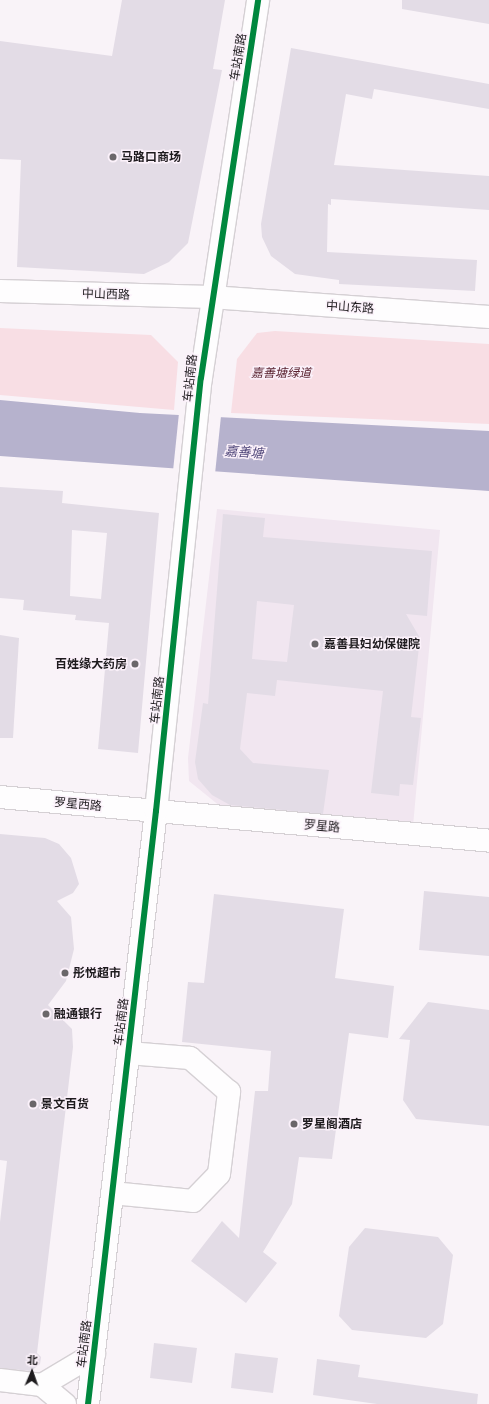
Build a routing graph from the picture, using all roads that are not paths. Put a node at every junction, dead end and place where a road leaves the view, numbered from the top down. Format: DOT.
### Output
graph roads {
  1 [pos="258,0"];
  2 [pos="0,291"];
  3 [pos="211,297"];
  4 [pos="489,317"];
  5 [pos="0,797"];
  6 [pos="156,811"];
  7 [pos="489,841"];
  8 [pos="128,1053"];
  9 [pos="112,1193"];
  10 [pos="94,1354"];
  11 [pos="0,1380"];
  12 [pos="42,1385"];
  13 [pos="65,1404"];
  14 [pos="88,1404"];
  1 -- 3 [label="street, 车站南路"];
  2 -- 3 [label="street, 中山西路"];
  3 -- 4 [label="street, 中山东路"];
  3 -- 6 [label="street, 车站南路"];
  5 -- 6 [label="street, 罗星西路"];
  6 -- 7 [label="street, 罗星路"];
  6 -- 8 [label="street, 车站南路"];
  8 -- 9 [label="street, 车站南路"];
  8 -- 9 [label="street"];
  9 -- 10 [label="street, 车站南路"];
  10 -- 12 [label="street"];
  10 -- 14 [label="street, 车站南路"];
  11 -- 12 [label="street"];
  12 -- 13 [label="street"];
}
